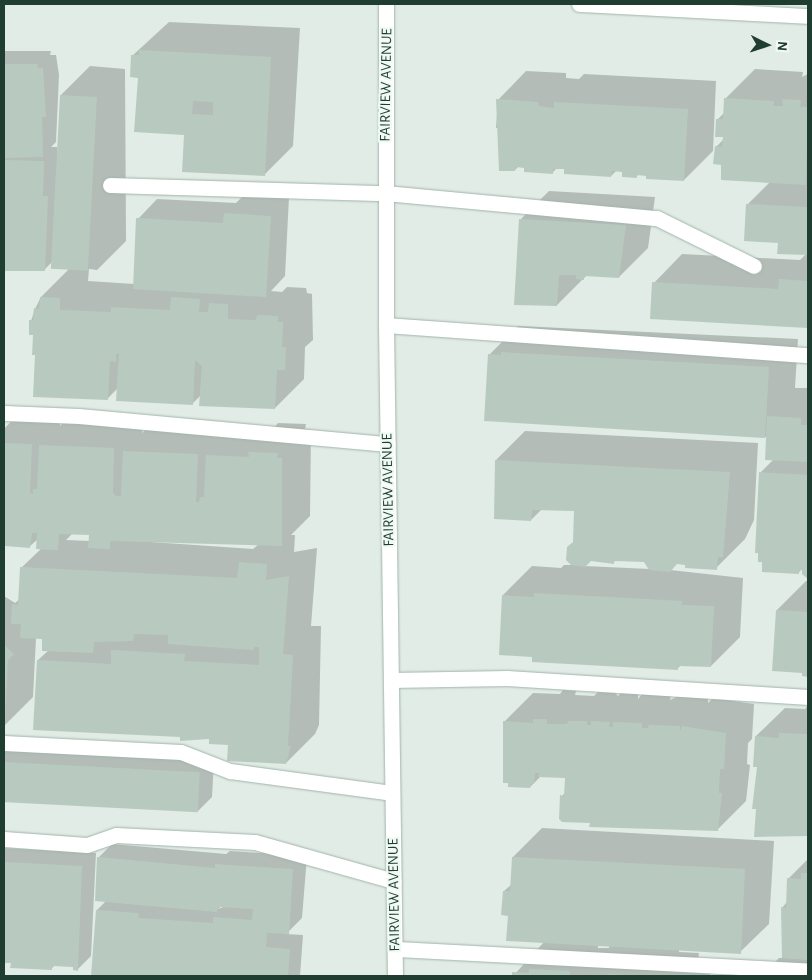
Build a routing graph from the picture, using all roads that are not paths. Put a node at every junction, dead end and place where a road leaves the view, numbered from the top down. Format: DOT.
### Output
graph roads {
  1 [pos="386,4"];
  2 [pos="579,4"];
  3 [pos="630,5"];
  4 [pos="808,16"];
  5 [pos="110,185"];
  6 [pos="385,193"];
  7 [pos="754,266"];
  8 [pos="386,326"];
  9 [pos="808,354"];
  10 [pos="4,413"];
  11 [pos="388,444"];
  12 [pos="391,680"];
  13 [pos="808,698"];
  14 [pos="4,743"];
  15 [pos="392,793"];
  16 [pos="4,840"];
  17 [pos="394,881"];
  18 [pos="395,948"];
  19 [pos="808,972"];
  20 [pos="395,976"];
  1 -- 6 [label="street, FAIRVIEW AVENUE"];
  2 -- 3 [label="street"];
  3 -- 4 [label="street"];
  5 -- 6 [label="street"];
  6 -- 7 [label="street"];
  6 -- 8 [label="street, FAIRVIEW AVENUE"];
  8 -- 9 [label="street"];
  8 -- 11 [label="street, FAIRVIEW AVENUE"];
  10 -- 11 [label="street"];
  11 -- 12 [label="street, FAIRVIEW AVENUE"];
  12 -- 13 [label="street"];
  12 -- 15 [label="street, FAIRVIEW AVENUE"];
  14 -- 15 [label="street"];
  15 -- 17 [label="street, FAIRVIEW AVENUE"];
  16 -- 17 [label="street"];
  17 -- 18 [label="street, FAIRVIEW AVENUE"];
  18 -- 19 [label="street"];
  18 -- 20 [label="street, FAIRVIEW AVENUE"];
}
